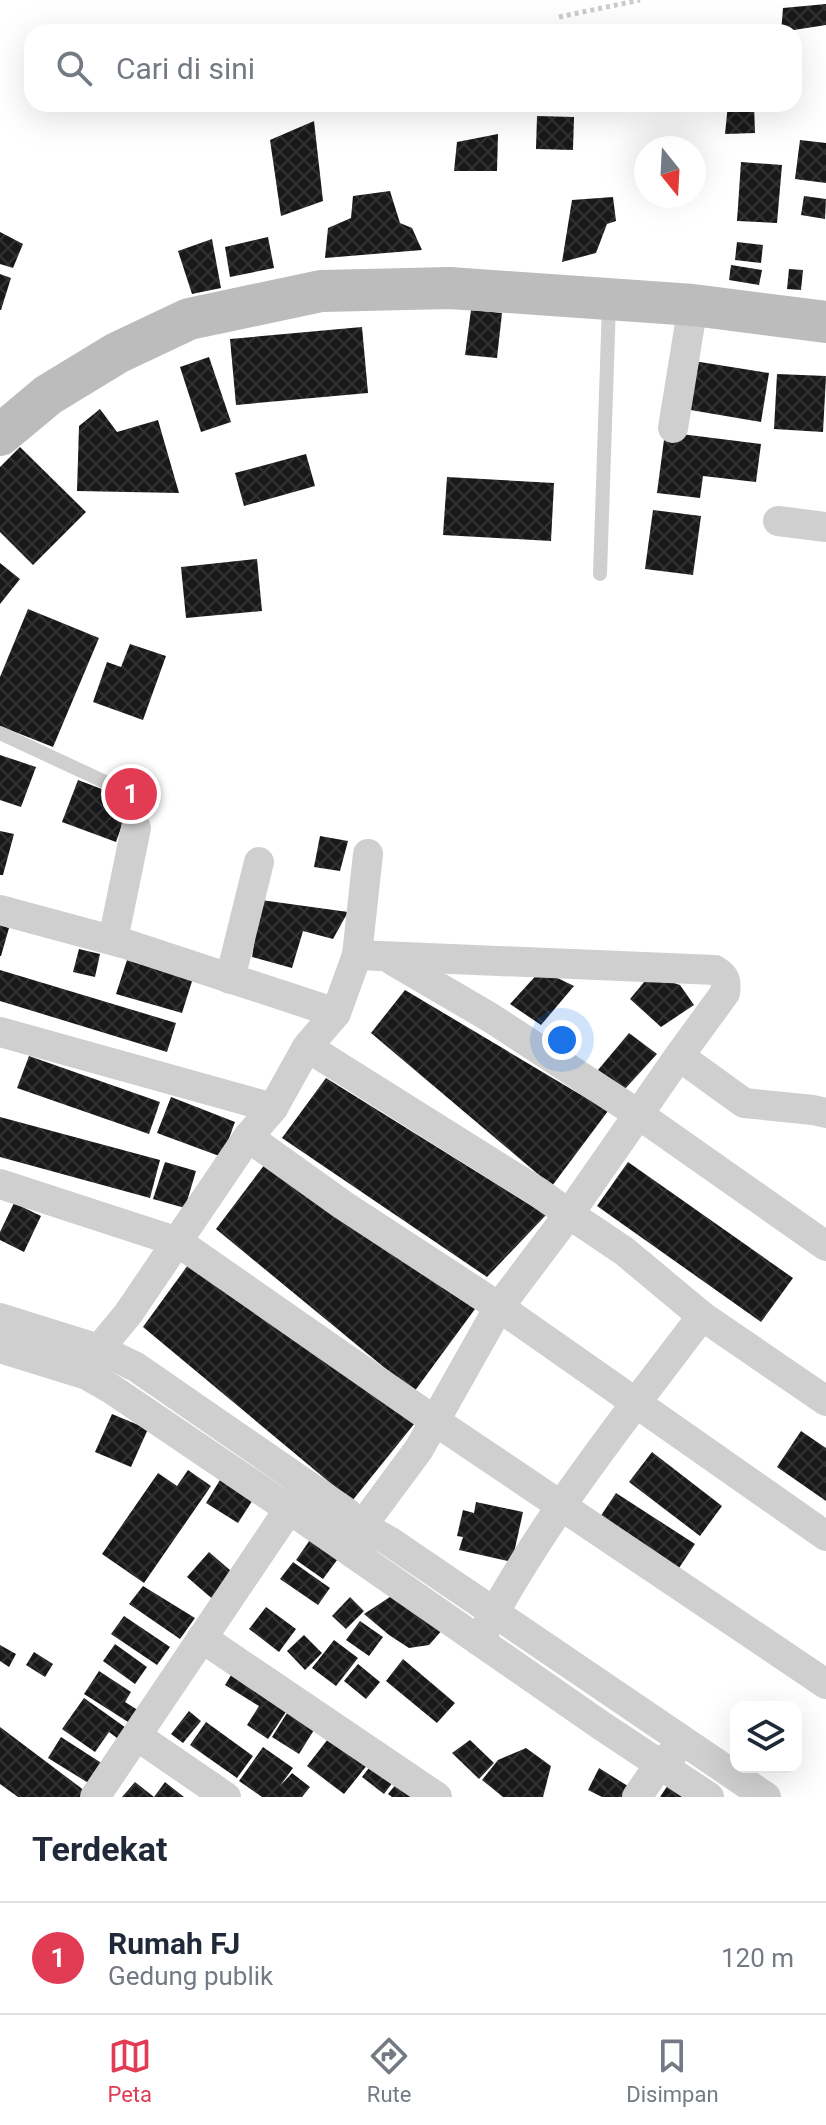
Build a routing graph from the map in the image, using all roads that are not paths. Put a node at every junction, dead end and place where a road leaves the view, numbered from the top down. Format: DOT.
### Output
graph roads {
  1 [pos="609,299"];
  2 [pos="693,305"];
  3 [pos="826,322"];
  4 [pos="673,428"];
  5 [pos="0,435"];
  6 [pos="778,521"];
  7 [pos="826,527"];
  8 [pos="600,574"];
  9 [pos="0,733"];
  10 [pos="131,794"];
  11 [pos="136,828"];
  12 [pos="368,854"];
  13 [pos="259,862"];
  14 [pos="0,910"];
  15 [pos="113,940"];
  16 [pos="357,955"];
  17 [pos="387,957"];
  18 [pos="230,979"];
  19 [pos="336,1013"];
  20 [pos="0,1032"];
  21 [pos="307,1047"];
  22 [pos="679,1056"];
  23 [pos="273,1108"];
  24 [pos="826,1113"];
  25 [pos="638,1114"];
  26 [pos="248,1137"];
  27 [pos="0,1184"];
  28 [pos="569,1214"];
  29 [pos="178,1242"];
  30 [pos="826,1246"];
  31 [pos="499,1307"];
  32 [pos="702,1316"];
  33 [pos="0,1318"];
  34 [pos="0,1348"];
  35 [pos="93,1362"];
  36 [pos="826,1401"];
  37 [pos="636,1403"];
  38 [pos="435,1421"];
  39 [pos="298,1497"];
  40 [pos="561,1505"];
  41 [pos="362,1526"];
  42 [pos="826,1536"];
  43 [pos="494,1613"];
  44 [pos="202,1638"];
  45 [pos="479,1641"];
  46 [pos="826,1684"];
  47 [pos="137,1736"];
  48 [pos="685,1743"];
  49 [pos="659,1765"];
  50 [pos="95,1797"];
  51 [pos="226,1797"];
  52 [pos="437,1797"];
  53 [pos="637,1797"];
  54 [pos="709,1797"];
  55 [pos="766,1797"];
  1 -- 2 [label="main road"];
  1 -- 5 [label="main road"];
  1 -- 8 [label="lane"];
  2 -- 3 [label="main road"];
  2 -- 4 [label="street"];
  6 -- 7 [label="street"];
  9 -- 10 [label="lane"];
  11 -- 15 [label="street"];
  12 -- 16 [label="street"];
  13 -- 18 [label="street"];
  14 -- 15 [label="street"];
  15 -- 18 [label="street"];
  16 -- 17 [label="street"];
  16 -- 19 [label="street"];
  17 -- 22 [label="street"];
  17 -- 25 [label="street"];
  18 -- 19 [label="street"];
  19 -- 21 [label="street"];
  20 -- 23 [label="street"];
  21 -- 23 [label="street"];
  21 -- 28 [label="street"];
  22 -- 24 [label="street"];
  22 -- 25 [label="street"];
  23 -- 26 [label="street"];
  25 -- 28 [label="street"];
  25 -- 30 [label="street"];
  26 -- 29 [label="street"];
  26 -- 31 [label="street"];
  27 -- 29 [label="street"];
  28 -- 31 [label="street"];
  28 -- 32 [label="street"];
  29 -- 35 [label="street"];
  29 -- 38 [label="street"];
  31 -- 37 [label="street"];
  31 -- 38 [label="street"];
  32 -- 36 [label="street"];
  32 -- 37 [label="street"];
  33 -- 35 [label="street"];
  34 -- 35 [label="street"];
  35 -- 39 [label="street"];
  37 -- 40 [label="street"];
  37 -- 42 [label="street"];
  38 -- 40 [label="street"];
  38 -- 41 [label="street"];
  39 -- 41 [label="street"];
  39 -- 44 [label="street"];
  39 -- 45 [label="street"];
  40 -- 43 [label="street"];
  40 -- 46 [label="street"];
  41 -- 43 [label="street"];
  43 -- 45 [label="street"];
  43 -- 48 [label="street"];
  44 -- 47 [label="street"];
  44 -- 52 [label="street"];
  45 -- 49 [label="street"];
  47 -- 50 [label="street"];
  47 -- 51 [label="street"];
  48 -- 49 [label="street"];
  48 -- 55 [label="street"];
  49 -- 53 [label="street"];
  49 -- 54 [label="street"];
}
